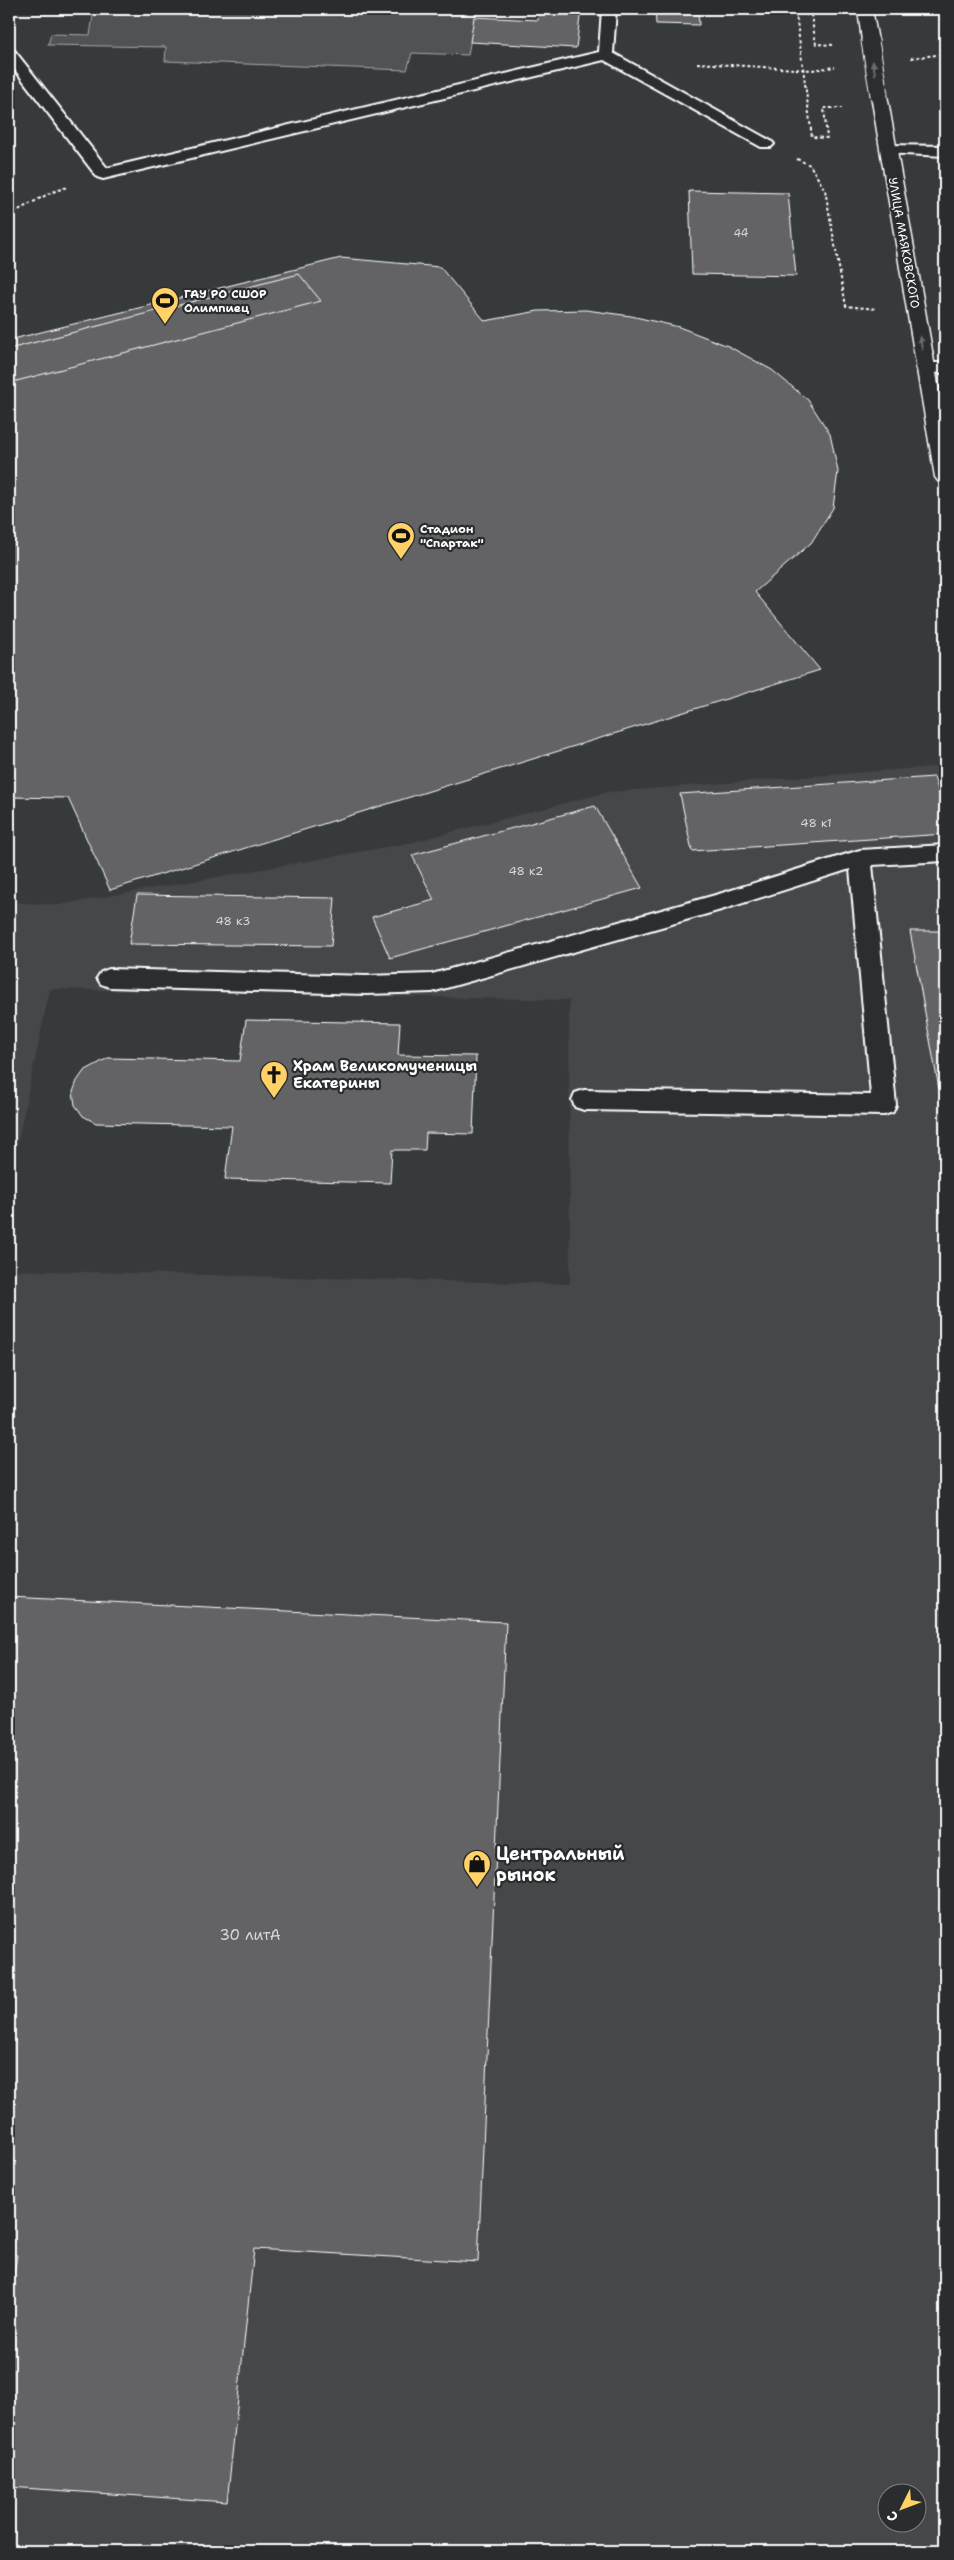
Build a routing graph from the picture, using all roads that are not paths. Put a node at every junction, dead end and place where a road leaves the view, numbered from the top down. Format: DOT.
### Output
graph roads {
  1 [pos="609,9"];
  2 [pos="865,9"];
  3 [pos="9,53"];
  4 [pos="606,55"];
  5 [pos="766,144"];
  6 [pos="888,150"];
  7 [pos="945,151"];
  8 [pos="925,368"];
  9 [pos="945,368"];
  10 [pos="945,477"];
  11 [pos="945,853"];
  12 [pos="860,858"];
  13 [pos="109,978"];
  14 [pos="584,1100"];
  1 -- 4 [label="lane"];
  6 -- 2 [label="street, УЛИЦА МАЯКОВСКОГО, one-way, bridge"];
  3 -- 4 [label="lane"];
  4 -- 5 [label="lane"];
  6 -- 7 [label="lane"];
  8 -- 6 [label="street, УЛИЦА МАЯКОВСКОГО, one-way"];
  8 -- 9 [label="lane"];
  8 -- 10 [label="street, УЛИЦА МАЯКОВСКОГО"];
  11 -- 12 [label="lane"];
  12 -- 13 [label="lane"];
  12 -- 14 [label="lane"];
}
